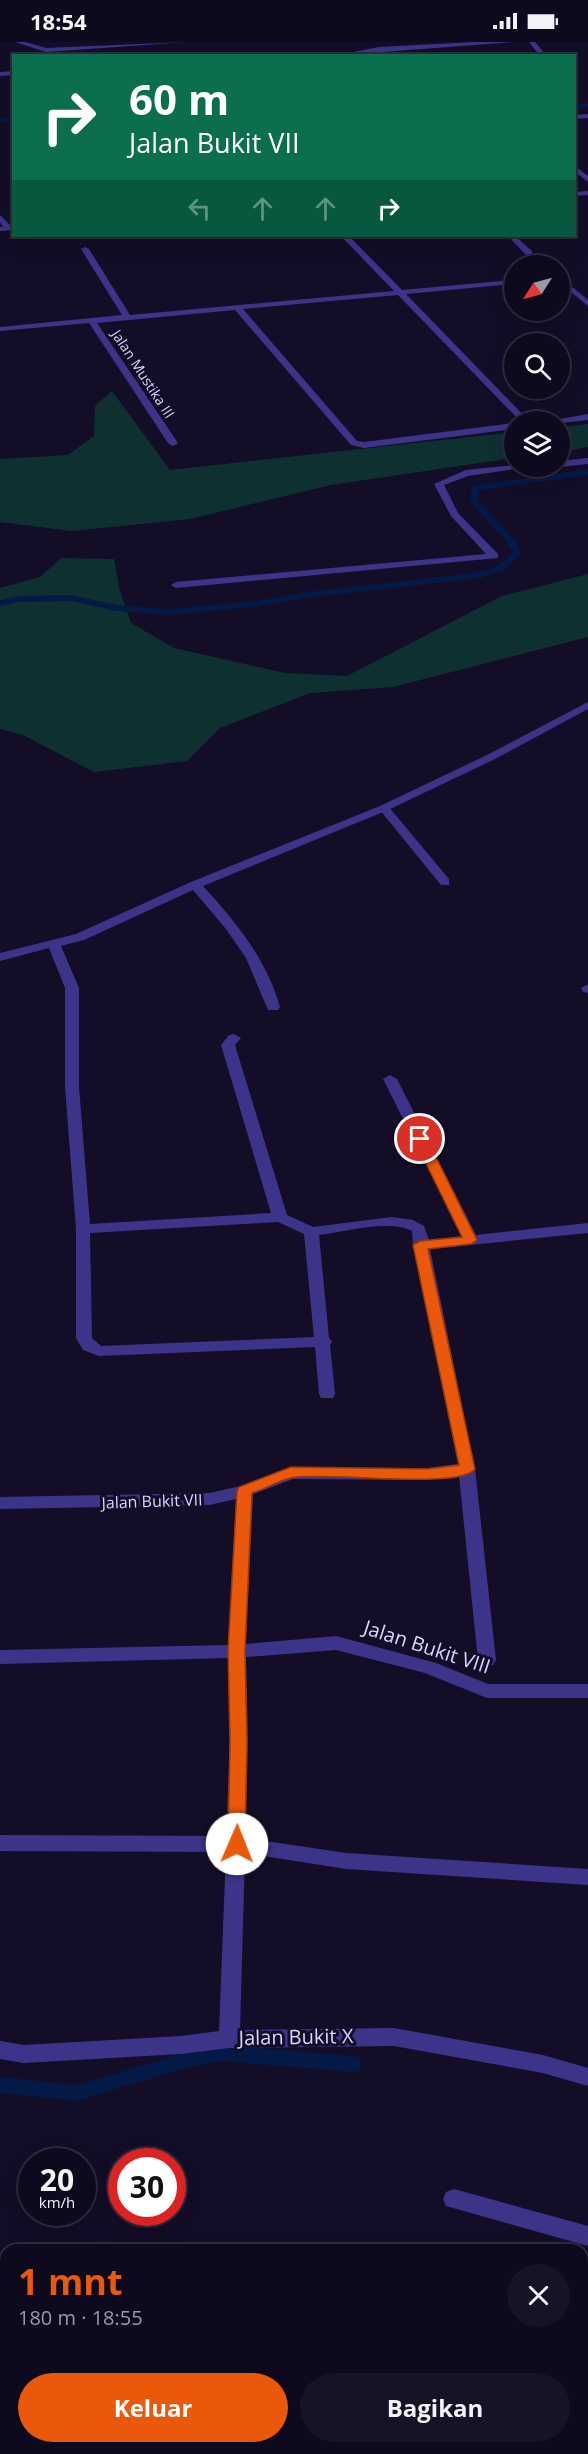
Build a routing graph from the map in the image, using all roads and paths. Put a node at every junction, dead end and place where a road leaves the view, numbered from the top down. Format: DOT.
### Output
graph roads {
  1 [pos="18,42"];
  2 [pos="184,42"];
  3 [pos="510,42"];
  4 [pos="532,42"];
  5 [pos="379,49"];
  6 [pos="347,54"];
  7 [pos="383,54"];
  8 [pos="542,54"];
  9 [pos="576,169"];
  10 [pos="588,180"];
  11 [pos="0,217"];
  12 [pos="7,228"];
  13 [pos="346,237"];
  14 [pos="512,237"];
  15 [pos="85,249"];
  16 [pos="529,253"];
  17 [pos="504,283"];
  18 [pos="570,288"];
  19 [pos="397,292"];
  20 [pos="588,303"];
  21 [pos="237,307"];
  22 [pos="127,317"];
  23 [pos="91,320"];
  24 [pos="0,329"];
  25 [pos="515,411"];
  26 [pos="588,417"];
  27 [pos="570,419"];
  28 [pos="504,427"];
  29 [pos="173,443"];
  30 [pos="588,461"];
  31 [pos="570,463"];
  32 [pos="504,469"];
  33 [pos="176,585"];
  34 [pos="588,705"];
  35 [pos="384,808"];
  36 [pos="445,882"];
  37 [pos="195,885"];
  38 [pos="54,944"];
  39 [pos="0,957"];
  40 [pos="273,1007"];
  41 [pos="234,1038"];
  42 [pos="390,1079"];
  43 [pos="280,1216"];
  44 [pos="588,1228"];
  45 [pos="83,1229"];
  46 [pos="312,1232"];
  47 [pos="471,1240"];
  48 [pos="420,1245"];
  49 [pos="324,1342"];
  50 [pos="327,1394"];
  51 [pos="467,1463"];
  52 [pos="245,1491"];
  53 [pos="0,1503"];
  54 [pos="237,1651"];
  55 [pos="0,1657"];
  56 [pos="487,1660"];
  57 [pos="588,1691"];
  58 [pos="0,1843"];
  59 [pos="237,1844"];
  60 [pos="588,1877"];
  61 [pos="229,2039"];
  62 [pos="0,2050"];
  63 [pos="588,2077"];
  64 [pos="454,2199"];
  65 [pos="588,2236"];
  1 -- 2 [label="street"];
  3 -- 5 [label="street"];
  4 -- 8 [label="street"];
  5 -- 6 [label="street"];
  5 -- 7 [label="street"];
  9 -- 10 [label="street"];
  11 -- 12 [label="street"];
  13 -- 19 [label="street"];
  14 -- 16 [label="street"];
  15 -- 22 [label="street"];
  17 -- 19 [label="street"];
  18 -- 20 [label="street"];
  19 -- 21 [label="street"];
  19 -- 25 [label="street"];
  21 -- 22 [label="street"];
  21 -- 28 [label="street"];
  22 -- 23 [label="street"];
  23 -- 24 [label="street"];
  23 -- 29 [label="street, Jalan Mustika III"];
  26 -- 27 [label="street"];
  30 -- 31 [label="street"];
  32 -- 33 [label="street"];
  34 -- 35 [label="street"];
  35 -- 36 [label="street"];
  35 -- 37 [label="street"];
  37 -- 38 [label="street"];
  37 -- 40 [label="street"];
  38 -- 39 [label="street"];
  38 -- 45 [label="street"];
  41 -- 43 [label="street"];
  42 -- 47 [label="street"];
  43 -- 45 [label="street"];
  43 -- 46 [label="street"];
  44 -- 47 [label="street"];
  45 -- 49 [label="street"];
  46 -- 48 [label="street"];
  46 -- 49 [label="street"];
  47 -- 48 [label="street"];
  48 -- 51 [label="street"];
  49 -- 50 [label="street"];
  51 -- 52 [label="street, Jalan Bukit VII"];
  51 -- 56 [label="street"];
  52 -- 53 [label="street, Jalan Bukit VII"];
  52 -- 54 [label="street"];
  54 -- 55 [label="street, Jalan Bukit VIII"];
  54 -- 57 [label="street, Jalan Bukit VIII"];
  54 -- 59 [label="street"];
  58 -- 59 [label="street"];
  59 -- 60 [label="street"];
  59 -- 61 [label="street"];
  61 -- 62 [label="street, Jalan Bukit X"];
  61 -- 63 [label="street, Jalan Bukit X"];
  64 -- 65 [label="street"];
}
